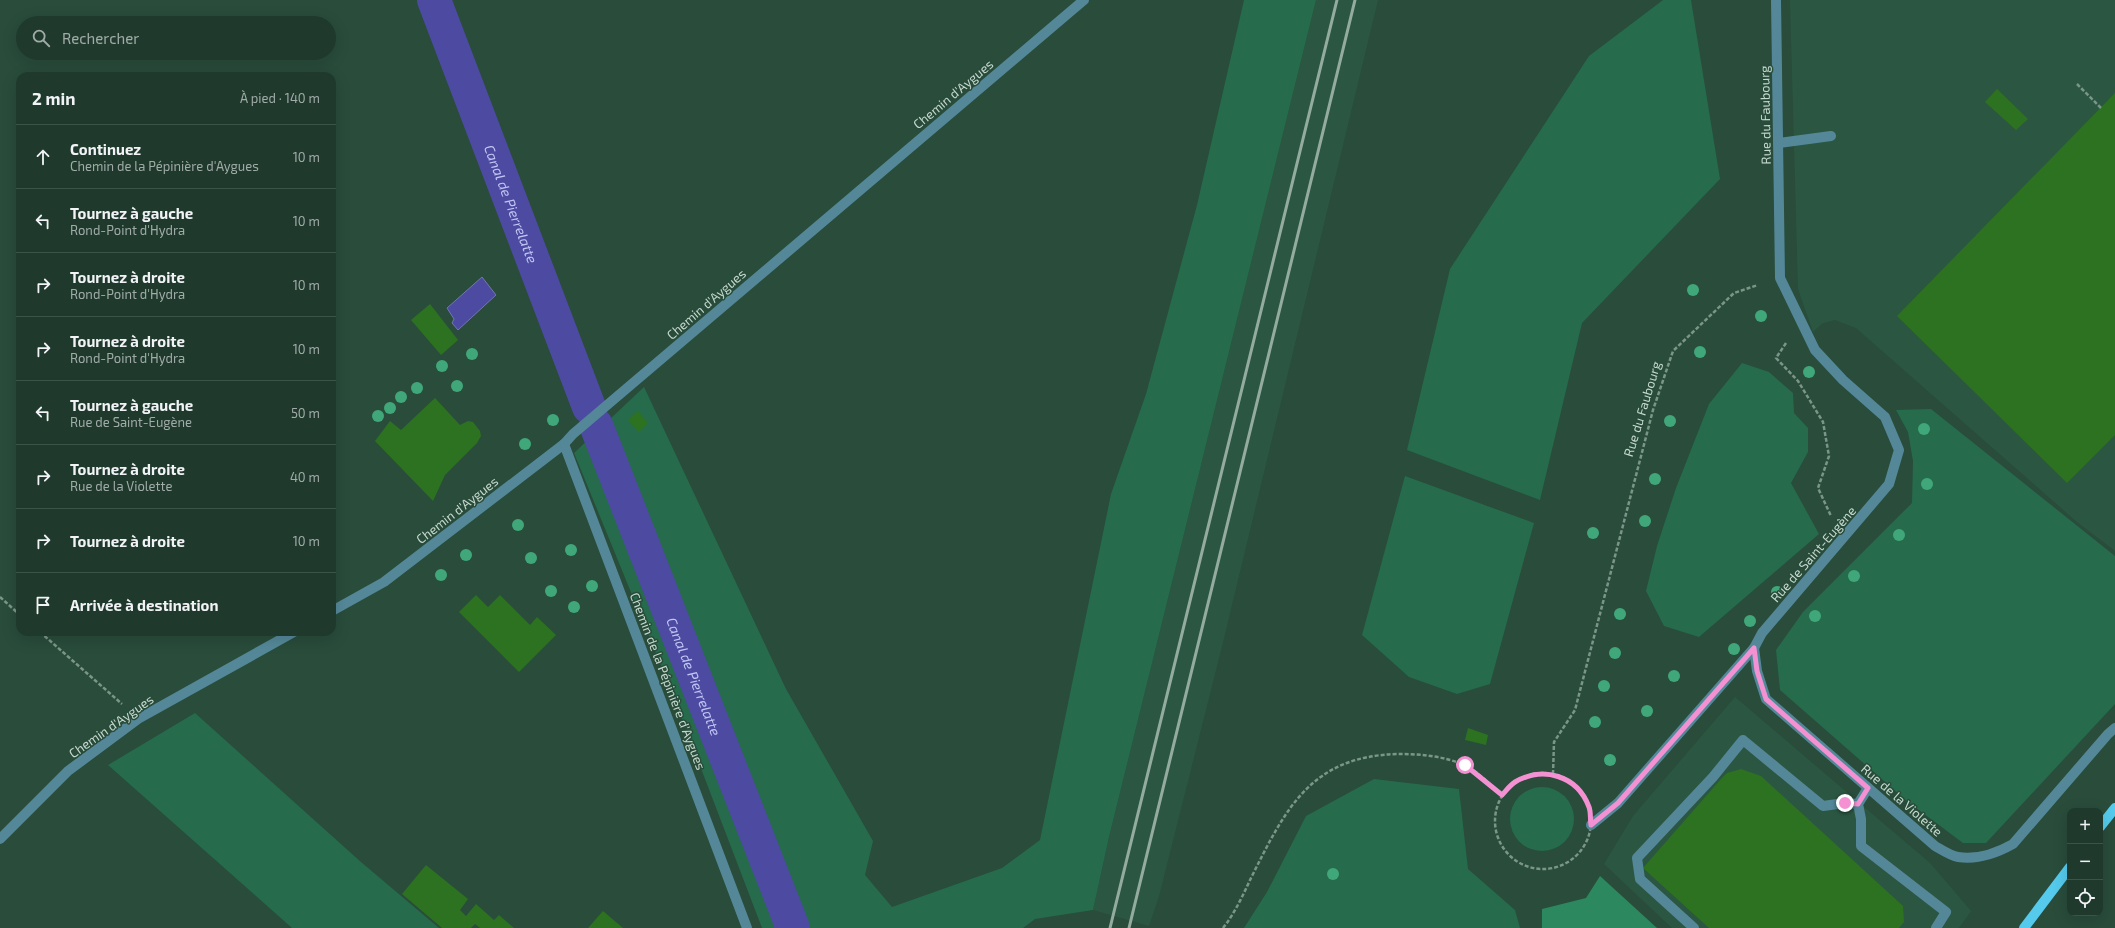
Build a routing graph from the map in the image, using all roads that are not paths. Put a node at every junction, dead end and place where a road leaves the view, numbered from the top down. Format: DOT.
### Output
graph roads {
  1 [pos="1084,0"];
  2 [pos="1776,0"];
  3 [pos="1831,136"];
  4 [pos="1779,143"];
  5 [pos="1780,278"];
  6 [pos="564,444"];
  7 [pos="336,609"];
  8 [pos="287,636"];
  9 [pos="1754,648"];
  10 [pos="2115,728"];
  11 [pos="1868,788"];
  12 [pos="1858,804"];
  13 [pos="2115,808"];
  14 [pos="2103,823"];
  15 [pos="1591,825"];
  16 [pos="0,839"];
  17 [pos="2067,870"];
  18 [pos="747,928"];
  19 [pos="1694,928"];
  20 [pos="1936,928"];
  21 [pos="2024,928"];
  1 -- 6 [label="street, Chemin d'Aygues"];
  2 -- 4 [label="street, Rue du Faubourg"];
  3 -- 4 [label="street"];
  4 -- 5 [label="street, Rue du Faubourg"];
  5 -- 9 [label="street, Rue de Saint-Eugène"];
  6 -- 7 [label="street, Chemin d'Aygues"];
  6 -- 18 [label="street, Chemin de la Pépinière d'Aygues"];
  8 -- 16 [label="street, Chemin d'Aygues"];
  9 -- 11 [label="street, Rue de la Violette"];
  9 -- 15 [label="street, Rue de Saint-Eugène"];
  10 -- 11 [label="street, Rue de la Violette"];
  11 -- 12 [label="street"];
  12 -- 19 [label="street"];
  12 -- 20 [label="street"];
  13 -- 14 [label="main road"];
  17 -- 21 [label="main road"];
}
